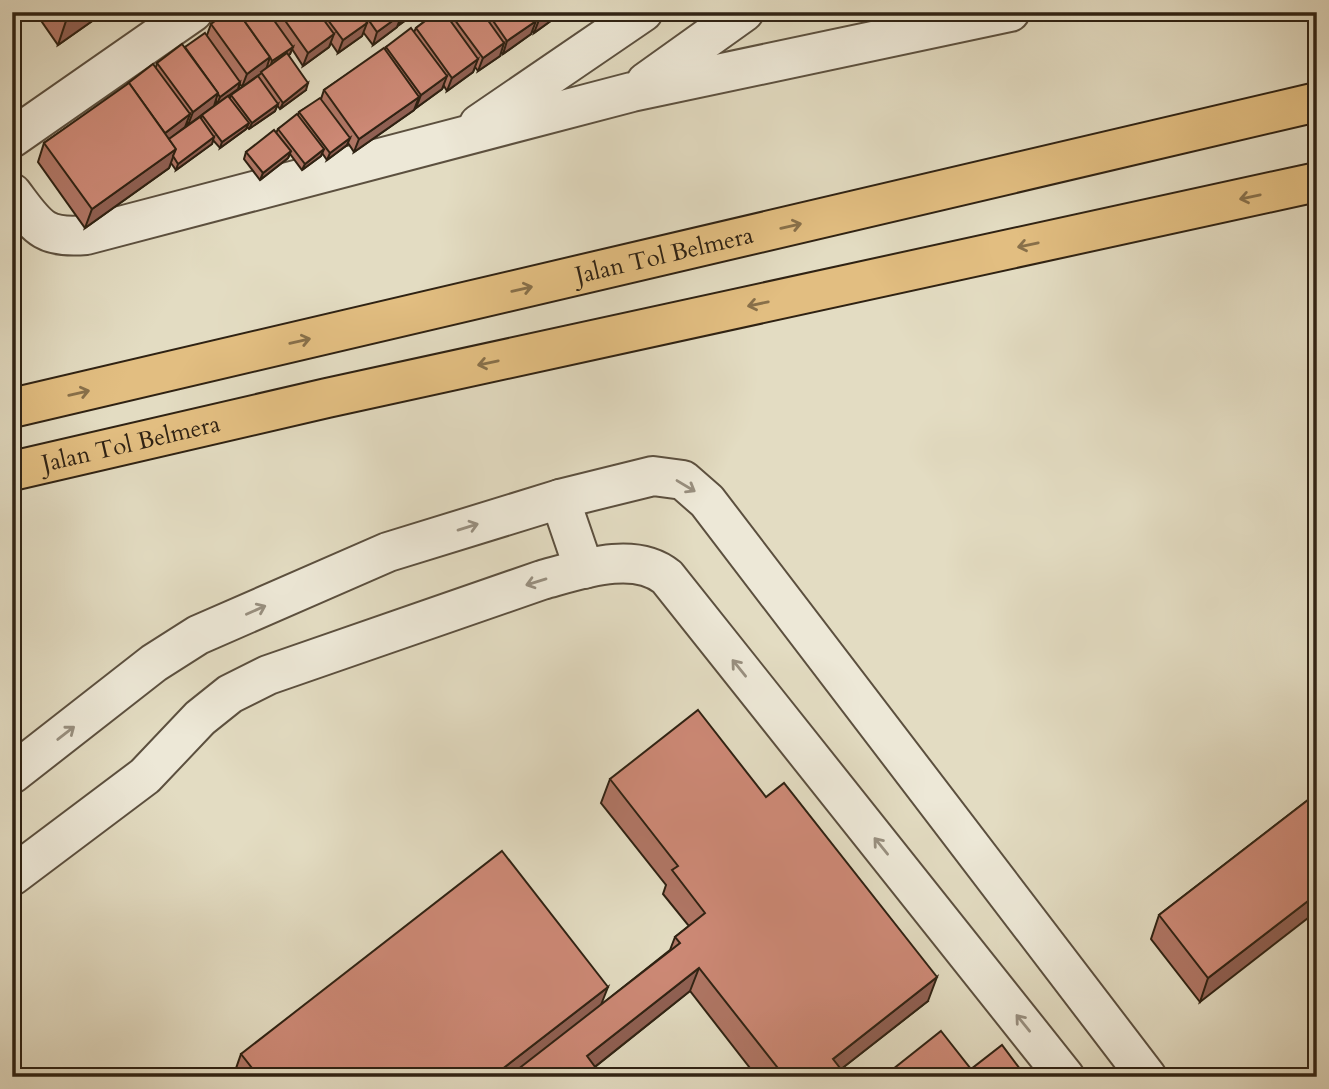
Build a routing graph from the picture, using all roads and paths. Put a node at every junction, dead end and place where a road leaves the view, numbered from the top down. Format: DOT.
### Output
graph roads {
  1 [pos="193,12"];
  2 [pos="643,12"];
  3 [pos="744,12"];
  4 [pos="1010,12"];
  5 [pos="970,16"];
  6 [pos="632,92"];
  7 [pos="1317,102"];
  8 [pos="12,138"];
  9 [pos="454,141"];
  10 [pos="1317,182"];
  11 [pos="12,193"];
  12 [pos="12,408"];
  13 [pos="12,471"];
  14 [pos="560,499"];
  15 [pos="584,569"];
  16 [pos="12,774"];
  17 [pos="12,876"];
  18 [pos="1065,1077"];
  19 [pos="1147,1077"];
  1 -- 8 [label="street"];
  2 -- 9 [label="street"];
  3 -- 6 [label="street"];
  4 -- 5 [label="street"];
  5 -- 6 [label="street"];
  6 -- 9 [label="street"];
  12 -- 7 [label="highway, Jalan Tol Belmera, one-way"];
  9 -- 11 [label="street"];
  10 -- 13 [label="highway, Jalan Tol Belmera, one-way"];
  14 -- 15 [label="street"];
  16 -- 14 [label="street, one-way"];
  14 -- 19 [label="street, one-way"];
  15 -- 17 [label="street, one-way"];
  18 -- 15 [label="street, one-way"];
}
